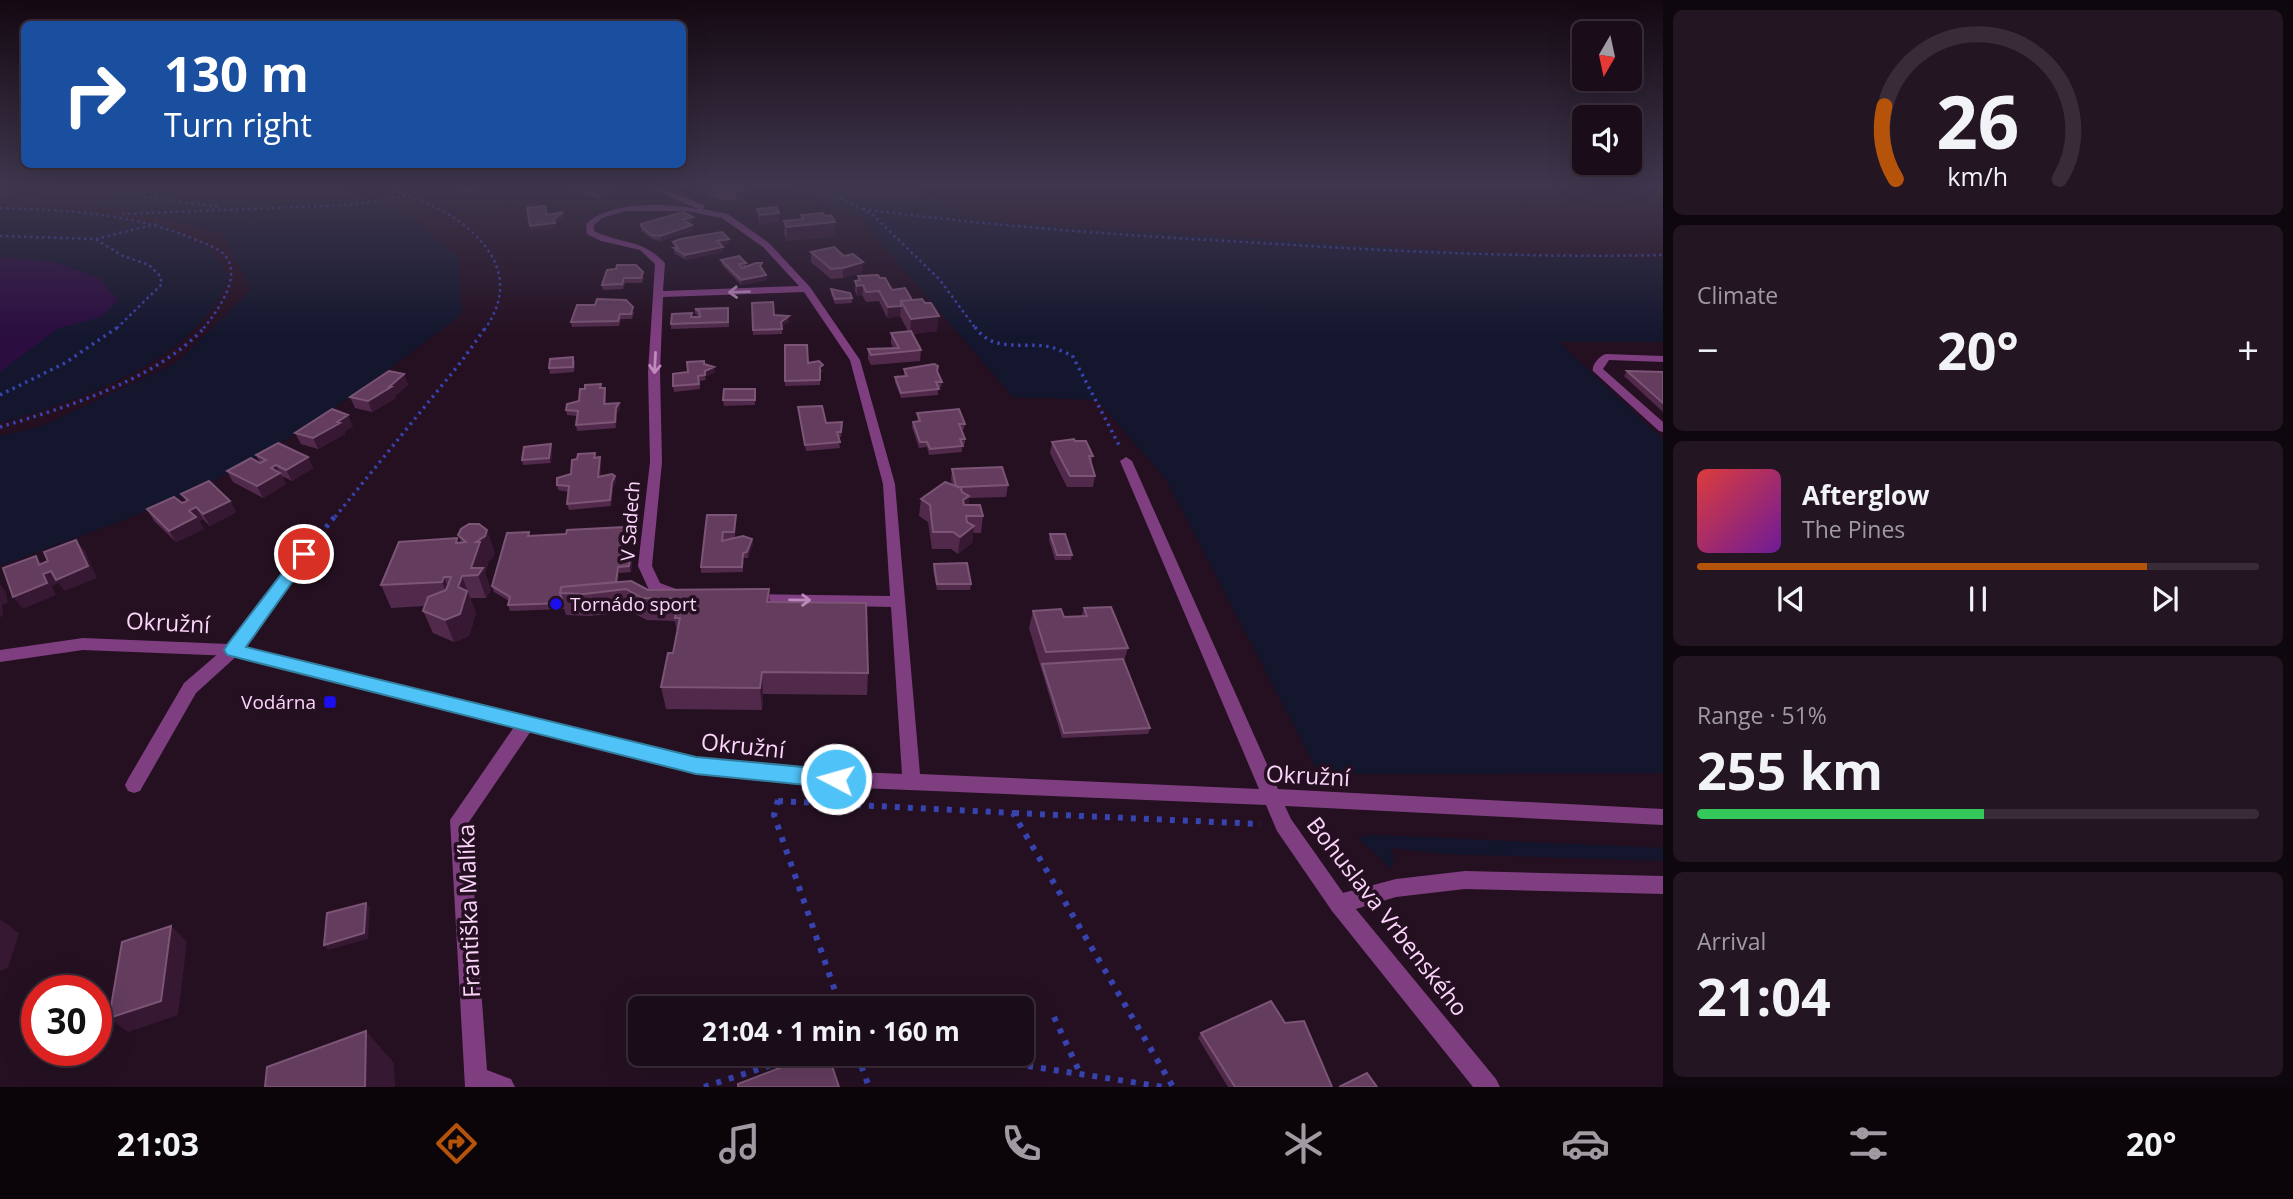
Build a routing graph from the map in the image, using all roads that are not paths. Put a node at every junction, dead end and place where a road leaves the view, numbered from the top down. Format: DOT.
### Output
graph roads {
  1 [pos="597,236"];
  2 [pos="753,236"];
  3 [pos="807,289"];
  4 [pos="659,294"];
  5 [pos="1663,359"];
  6 [pos="1663,428"];
  7 [pos="1126,461"];
  8 [pos="304,554"];
  9 [pos="696,598"];
  10 [pos="736,598"];
  11 [pos="898,602"];
  12 [pos="233,650"];
  13 [pos="0,656"];
  14 [pos="526,724"];
  15 [pos="912,782"];
  16 [pos="134,785"];
  17 [pos="1272,798"];
  18 [pos="1663,817"];
  19 [pos="1663,885"];
  20 [pos="1339,904"];
  21 [pos="477,1082"];
  22 [pos="503,1087"];
  23 [pos="1488,1087"];
  1 -- 4 [label="street, V Sadech"];
  2 -- 3 [label="street, V Sadech"];
  3 -- 4 [label="street, one-way"];
  3 -- 11 [label="street, V Sadech"];
  4 -- 9 [label="street, V Sadech, one-way"];
  5 -- 6 [label="street"];
  7 -- 17 [label="street, Bohuslava Vrbenského"];
  8 -- 12 [label="street"];
  10 -- 11 [label="street, one-way"];
  11 -- 15 [label="street, V Sadech"];
  12 -- 13 [label="street, Okružní"];
  12 -- 14 [label="street, Okružní"];
  12 -- 16 [label="street"];
  14 -- 15 [label="street, Okružní"];
  14 -- 21 [label="street, Františka Malíka"];
  15 -- 17 [label="street, Okružní"];
  17 -- 18 [label="street, Okružní"];
  17 -- 20 [label="street, Bohuslava Vrbenského"];
  19 -- 20 [label="street"];
  20 -- 23 [label="street, Bohuslava Vrbenského"];
  21 -- 22 [label="street, Františka Malíka"];
}
